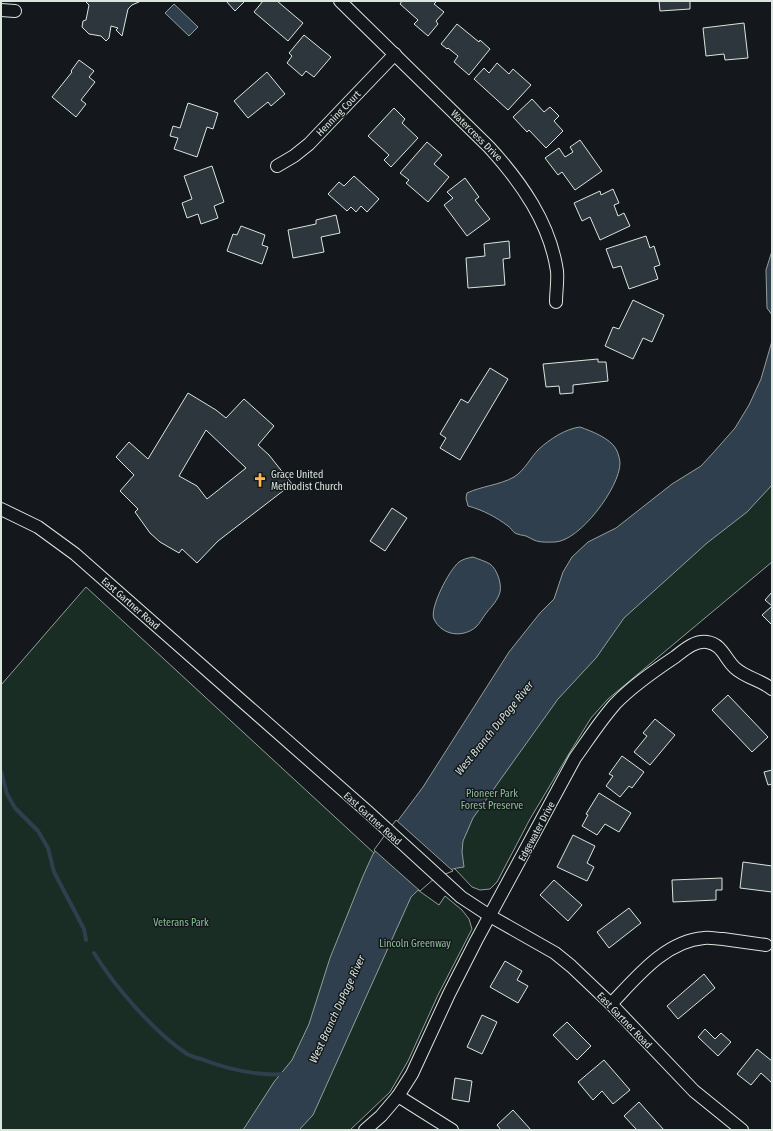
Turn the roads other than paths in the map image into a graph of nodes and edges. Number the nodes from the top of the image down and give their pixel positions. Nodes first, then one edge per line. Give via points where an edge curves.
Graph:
1 (340, 1) edge
2 (1, 10) edge
3 (15, 11) dead end
4 (395, 54) junction
5 (276, 166) dead end
6 (556, 302) dead end
7 (1, 509) edge
8 (772, 689) edge
9 (490, 916) junction
10 (766, 945) dead end
11 (611, 1004) junction
12 (398, 1096) junction
13 (365, 1130) edge
14 (452, 1130) edge
15 (742, 1130) edge

1 - 4 street, Watercress Drive
2 - 3 street
4 - 5 street, Henning Court via 309,144
4 - 6 street, Watercress Drive via 489,147 520,184 548,234 557,272
7 - 9 street, East Gartner Road via 38,527 75,554 461,897
8 - 9 street, Edgewater Drive via 735,669 716,644 706,642 693,644 654,670 616,703 575,758
9 - 11 street, East Gartner Road via 555,953
9 - 12 street, Edgewater Drive via 449,994 412,1074
10 - 11 street via 705,937 679,944 648,966
11 - 15 street, East Gartner Road via 694,1091
12 - 13 street, Edgewater Drive
12 - 14 street

